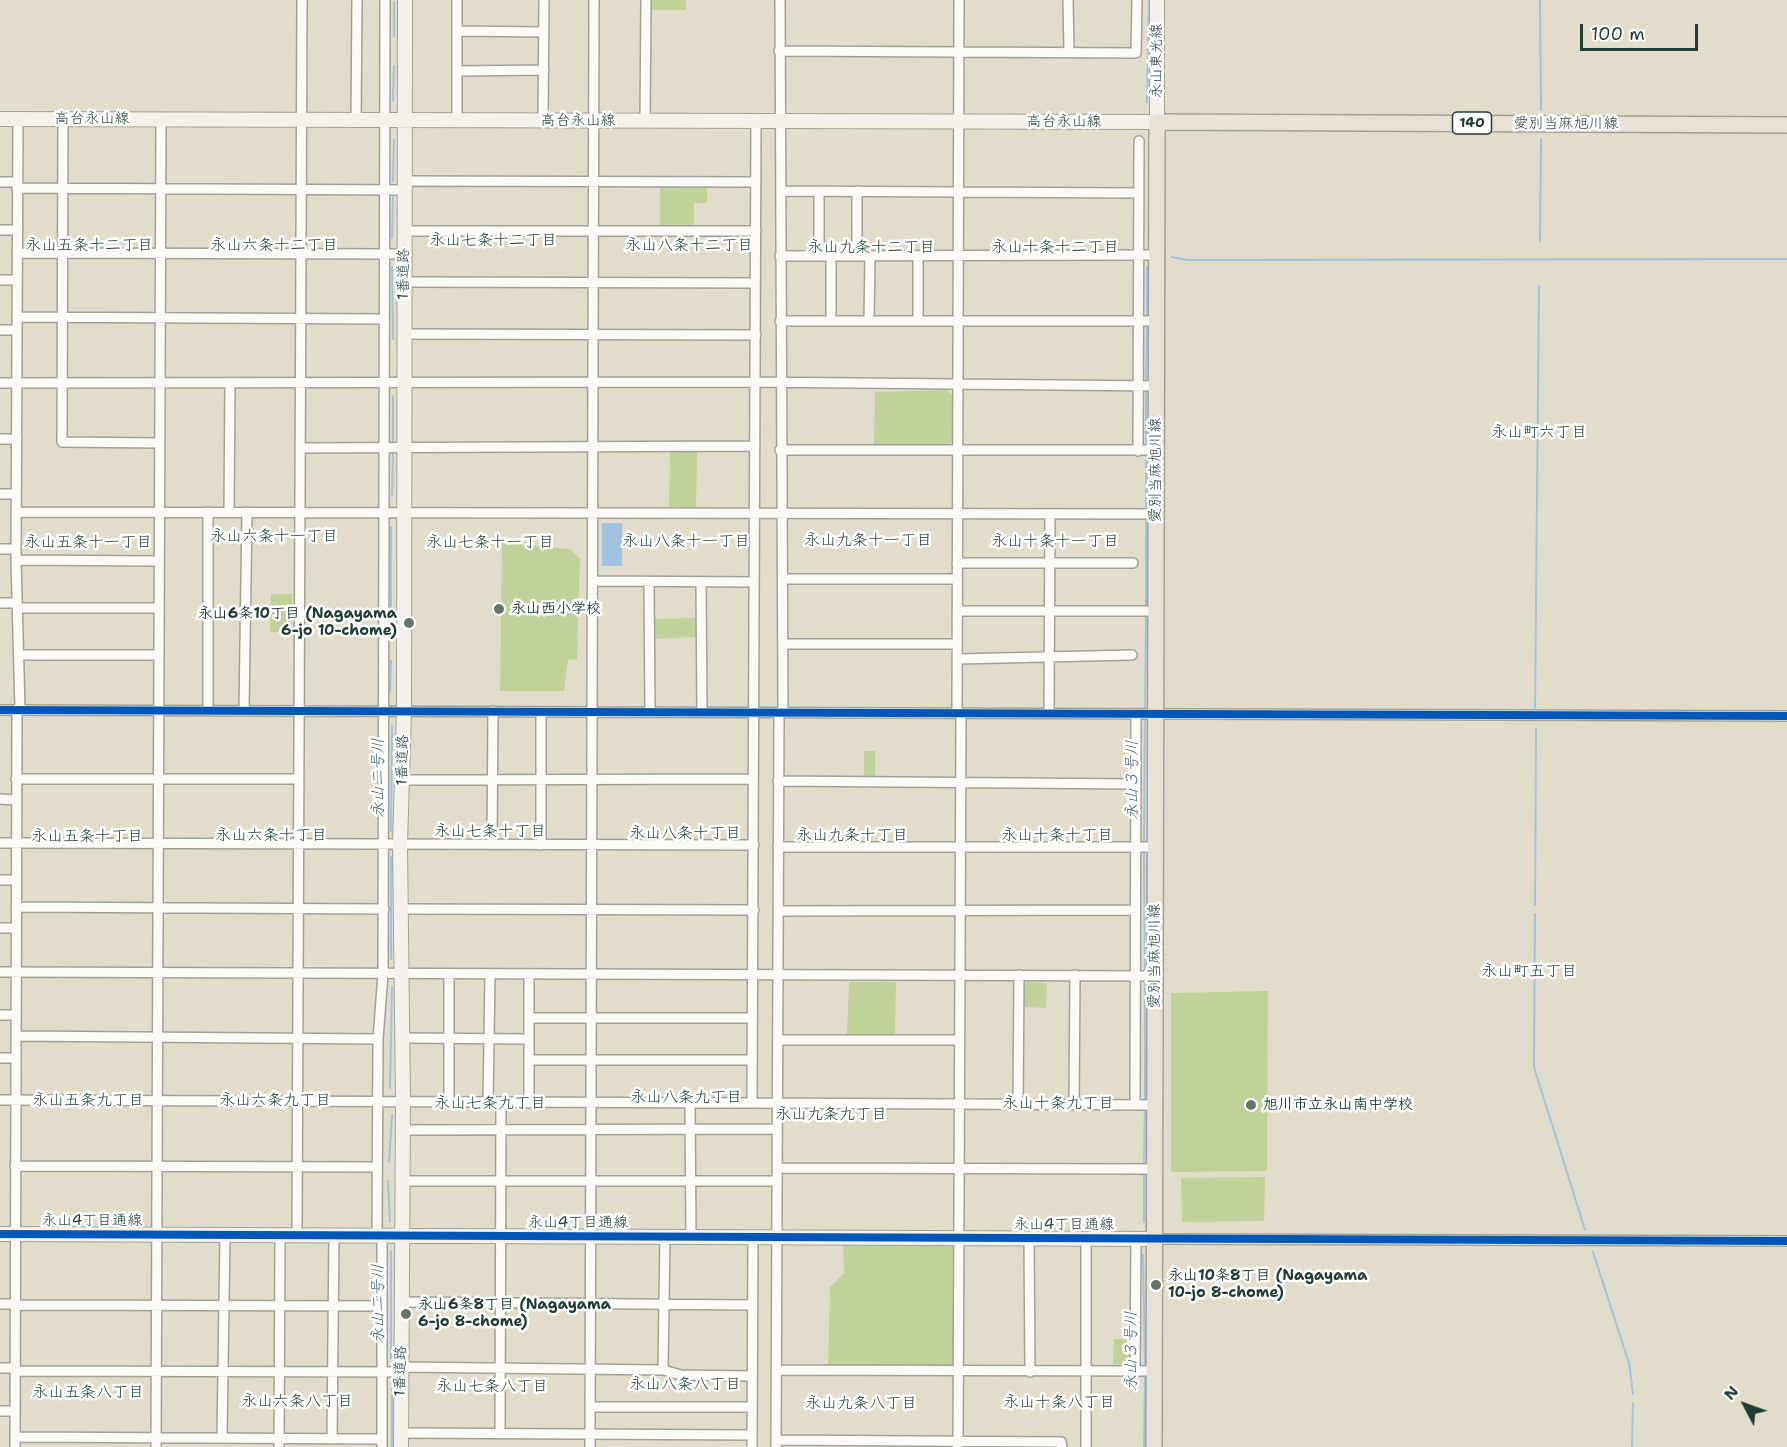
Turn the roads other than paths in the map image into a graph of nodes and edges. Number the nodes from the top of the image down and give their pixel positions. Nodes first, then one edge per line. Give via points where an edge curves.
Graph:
1 (302, 0) edge
2 (357, 0) edge
3 (385, 0) edge
4 (405, 0) edge
5 (457, 0) edge
6 (544, 0) edge
7 (594, 0) edge
8 (646, 0) edge
9 (780, 0) edge
10 (959, 0) edge
11 (1068, 0) edge
12 (1137, 0) edge
13 (1157, 0) edge
14 (458, 31) junction
15 (544, 32) junction
16 (779, 51) junction
17 (959, 52) junction
18 (1069, 52) junction
19 (544, 70) junction
20 (457, 71) junction
21 (0, 119) edge
22 (18, 119) junction
23 (63, 119) junction
24 (161, 119) junction
25 (405, 120) junction
26 (594, 120) junction
27 (301, 121) junction
28 (356, 121) junction
29 (383, 121) junction
30 (457, 121) junction
31 (543, 121) junction
32 (645, 121) junction
33 (756, 122) junction
34 (781, 122) junction
35 (957, 122) junction
36 (1157, 122) junction
37 (1787, 125) edge
38 (1139, 141) dead end
39 (594, 181) junction
40 (0, 182) edge
41 (756, 182) junction
42 (18, 185) junction
43 (405, 186) junction
44 (62, 189) junction
45 (301, 190) junction
46 (161, 191) junction
47 (384, 191) junction
48 (781, 191) junction
49 (819, 191) junction
50 (857, 191) junction
51 (958, 192) junction
52 (1138, 193) junction
53 (0, 230) edge
54 (18, 230) junction
55 (404, 231) junction
56 (594, 231) junction
57 (756, 231) junction
58 (17, 253) junction
59 (62, 253) junction
60 (161, 254) junction
61 (404, 254) junction
62 (301, 255) junction
63 (384, 255) junction
64 (1139, 255) junction
65 (1156, 255) junction
66 (780, 256) junction
67 (819, 256) junction
68 (831, 256) junction
69 (857, 256) junction
70 (870, 256) junction
71 (918, 256) junction
72 (958, 256) junction
73 (0, 280) edge
74 (17, 280) junction
75 (404, 282) junction
76 (755, 283) junction
77 (594, 284) junction
78 (17, 317) junction
79 (63, 318) junction
80 (300, 318) junction
81 (161, 319) junction
82 (383, 319) junction
83 (831, 320) junction
84 (780, 321) junction
85 (869, 321) junction
86 (918, 321) junction
87 (958, 321) junction
88 (1147, 321) junction
89 (0, 330) edge
90 (17, 330) junction
91 (404, 334) junction
92 (594, 335) junction
93 (756, 335) junction
94 (383, 349) junction
95 (404, 351) junction
96 (62, 382) junction
97 (404, 382) junction
98 (593, 382) junction
99 (755, 382) junction
100 (0, 383) edge
101 (17, 383) junction
102 (160, 383) junction
103 (230, 383) junction
104 (300, 383) junction
105 (384, 384) junction
106 (780, 384) junction
107 (957, 384) junction
108 (1147, 385) junction
109 (0, 439) edge
110 (17, 439) junction
111 (159, 443) junction
112 (594, 446) junction
113 (755, 446) junction
114 (300, 448) junction
115 (392, 448) junction
116 (958, 449) junction
117 (780, 450) junction
118 (1147, 450) junction
119 (0, 494) edge
120 (16, 494) junction
121 (16, 512) junction
122 (159, 512) junction
123 (208, 512) junction
124 (229, 512) junction
125 (247, 512) junction
126 (300, 512) junction
127 (384, 513) junction
128 (403, 513) junction
129 (593, 513) junction
130 (754, 513) junction
131 (781, 514) junction
132 (957, 514) junction
133 (1149, 514) junction
134 (1050, 515) junction
135 (0, 549) edge
136 (16, 549) junction
137 (16, 560) junction
138 (158, 561) junction
139 (957, 563) junction
140 (1133, 563) dead end
141 (1050, 564) junction
142 (784, 579) junction
143 (957, 579) junction
144 (593, 581) junction
145 (649, 582) junction
146 (754, 582) junction
147 (701, 583) junction
148 (0, 603) edge
149 (17, 606) junction
150 (158, 608) junction
151 (957, 611) junction
152 (1050, 611) junction
153 (1148, 611) junction
154 (783, 644) junction
155 (956, 644) junction
156 (158, 655) junction
157 (1132, 655) dead end
158 (20, 656) junction
159 (957, 659) junction
160 (1049, 659) junction
161 (18, 709) junction
162 (0, 710) edge
163 (158, 710) junction
164 (208, 710) junction
165 (244, 710) junction
166 (299, 711) junction
167 (383, 711) junction
168 (404, 711) junction
169 (493, 711) junction
170 (541, 712) junction
171 (592, 712) junction
172 (650, 712) junction
173 (702, 712) junction
174 (754, 712) junction
175 (781, 712) junction
176 (959, 713) junction
177 (1049, 713) junction
178 (1136, 714) junction
179 (1156, 714) junction
180 (1787, 716) edge
181 (16, 779) junction
182 (158, 779) junction
183 (299, 779) junction
184 (753, 779) junction
185 (402, 780) junction
186 (493, 780) junction
187 (541, 780) junction
188 (592, 781) junction
189 (778, 781) junction
190 (961, 783) junction
191 (1136, 784) junction
192 (0, 799) edge
193 (16, 800) junction
194 (0, 843) edge
195 (16, 843) junction
196 (158, 843) junction
197 (298, 844) junction
198 (382, 844) junction
199 (400, 844) junction
200 (492, 844) junction
201 (541, 844) junction
202 (591, 844) junction
203 (754, 845) junction
204 (960, 846) junction
205 (778, 847) junction
206 (1145, 847) junction
207 (0, 880) edge
208 (16, 880) junction
209 (16, 907) junction
210 (158, 908) junction
211 (299, 909) junction
212 (384, 909) junction
213 (400, 909) junction
214 (592, 910) junction
215 (754, 910) junction
216 (1135, 910) junction
217 (778, 911) junction
218 (960, 911) junction
219 (0, 928) edge
220 (16, 928) junction
221 (0, 972) edge
222 (16, 972) junction
223 (158, 972) junction
224 (298, 973) junction
225 (384, 974) junction
226 (402, 974) junction
227 (449, 974) junction
228 (490, 974) junction
229 (529, 974) junction
230 (591, 974) junction
231 (753, 975) junction
232 (778, 975) junction
233 (960, 975) junction
234 (1018, 975) junction
235 (1075, 975) junction
236 (1146, 976) junction
237 (0, 1015) edge
238 (16, 1015) junction
239 (591, 1017) junction
240 (529, 1018) junction
241 (752, 1018) junction
242 (16, 1036) junction
243 (157, 1038) junction
244 (298, 1038) junction
245 (403, 1038) junction
246 (450, 1038) junction
247 (489, 1038) junction
248 (378, 1039) junction
249 (529, 1039) junction
250 (778, 1040) junction
251 (959, 1040) junction
252 (0, 1058) edge
253 (16, 1058) junction
254 (591, 1059) junction
255 (529, 1060) junction
256 (752, 1060) junction
257 (0, 1100) edge
258 (16, 1100) junction
259 (157, 1102) junction
260 (298, 1102) junction
261 (403, 1102) junction
262 (449, 1102) junction
263 (379, 1103) junction
264 (488, 1103) junction
265 (501, 1103) junction
266 (529, 1103) junction
267 (591, 1103) junction
268 (690, 1103) junction
269 (752, 1103) junction
270 (778, 1104) junction
271 (960, 1104) junction
272 (1074, 1104) junction
273 (1018, 1105) junction
274 (1145, 1105) junction
275 (500, 1128) junction
276 (591, 1128) junction
277 (691, 1129) junction
278 (777, 1129) junction
279 (401, 1130) junction
280 (15, 1166) junction
281 (157, 1167) junction
282 (297, 1167) junction
283 (378, 1167) junction
284 (777, 1168) junction
285 (960, 1169) junction
286 (1148, 1169) junction
287 (690, 1180) junction
288 (777, 1180) junction
289 (400, 1181) junction
290 (500, 1181) junction
291 (591, 1182) junction
292 (0, 1234) edge
293 (15, 1234) junction
294 (157, 1234) junction
295 (225, 1234) junction
296 (280, 1234) junction
297 (297, 1235) junction
298 (334, 1235) junction
299 (380, 1235) junction
300 (402, 1235) junction
301 (500, 1235) junction
302 (665, 1236) junction
303 (591, 1237) junction
304 (691, 1237) junction
305 (753, 1237) junction
306 (777, 1237) junction
307 (960, 1237) junction
308 (1029, 1238) junction
309 (1086, 1238) junction
310 (1136, 1239) junction
311 (1155, 1239) junction
312 (1787, 1241) edge
313 (402, 1302) junction
314 (591, 1303) junction
315 (0, 1304) edge
316 (15, 1304) junction
317 (500, 1304) junction
318 (664, 1304) junction
319 (752, 1305) junction
320 (157, 1306) junction
321 (224, 1306) junction
322 (279, 1306) junction
323 (333, 1306) junction
324 (382, 1306) junction
325 (0, 1368) edge
326 (15, 1370) junction
327 (401, 1370) junction
328 (500, 1370) junction
329 (590, 1370) junction
330 (663, 1370) junction
331 (776, 1370) junction
332 (1087, 1371) junction
333 (156, 1372) junction
334 (224, 1372) junction
335 (279, 1372) junction
336 (959, 1372) junction
337 (1030, 1372) junction
338 (1144, 1372) junction
339 (332, 1373) junction
340 (382, 1373) junction
341 (752, 1376) junction
342 (591, 1407) junction
343 (752, 1407) junction
344 (0, 1412) edge
345 (15, 1412) junction
346 (500, 1434) junction
347 (590, 1435) junction
348 (752, 1435) junction
349 (222, 1438) junction
350 (332, 1439) junction
351 (401, 1440) edge
352 (15, 1442) edge
353 (156, 1442) edge
354 (279, 1443) edge
355 (382, 1443) edge
356 (776, 1444) edge
357 (958, 1444) edge
358 (590, 1447) edge
359 (752, 1447) edge
360 (1062, 1447) edge
361 (1086, 1447) edge
362 (1154, 1447) edge

1 - 27 street
2 - 28 street
3 - 29 street
4 - 25 street, 1番道路
5 - 14 street
6 - 15 street
7 - 26 street
8 - 32 street
9 - 16 street
10 - 17 street
11 - 18 street
12 - 18 street via 1136,53
13 - 36 street, 永山東光線
14 - 15 street
14 - 20 street
15 - 19 street
16 - 17 street
16 - 34 street
17 - 18 street
17 - 35 street
19 - 20 street
19 - 31 street
20 - 30 street
21 - 22 street, 高台永山線
22 - 23 street, 高台永山線
22 - 42 street
23 - 24 street, 高台永山線
23 - 44 street
24 - 27 street, 高台永山線
24 - 46 street
25 - 29 street, 高台永山線
25 - 30 street, 高台永山線
25 - 43 street, 1番道路
26 - 31 street, 高台永山線
26 - 32 street, 高台永山線
26 - 39 street
27 - 28 street, 高台永山線
27 - 45 street
28 - 29 street, 高台永山線
29 - 47 street
30 - 31 street, 高台永山線
32 - 33 street, 高台永山線
33 - 34 street, 高台永山線
33 - 41 street
34 - 35 street, 高台永山線
34 - 48 street
35 - 36 street, 高台永山線
35 - 51 street
36 - 37 main road, 愛別当麻旭川線 / 140
36 - 65 main road, 愛別当麻旭川線
38 - 52 street
39 - 41 street
39 - 43 street
39 - 56 street
40 - 42 street
41 - 57 street
42 - 44 street
42 - 54 street
43 - 47 street
43 - 55 street, 1番道路
44 - 46 street
44 - 59 street
45 - 46 street
45 - 47 street
45 - 62 street
46 - 60 street
47 - 63 street
48 - 49 street
48 - 66 street
49 - 50 street
49 - 67 street
50 - 51 street
50 - 69 street
51 - 52 street
51 - 72 street
52 - 64 street
53 - 54 street
54 - 58 street
55 - 56 street
55 - 61 street, 1番道路
56 - 57 street
56 - 77 street
57 - 76 street
58 - 59 street
58 - 74 street
59 - 60 street
59 - 79 street
60 - 62 street
60 - 81 street
61 - 63 street
61 - 75 street, 1番道路
62 - 63 street
62 - 80 street
63 - 82 street
64 - 65 street
64 - 72 street
64 - 88 street
65 - 88 main road, 愛別当麻旭川線
66 - 67 street
66 - 84 street
67 - 68 street
68 - 69 street
68 - 83 street
69 - 70 street
70 - 71 street
70 - 85 street
71 - 72 street
71 - 86 street
72 - 87 street
73 - 74 street
74 - 78 street
75 - 77 street
75 - 91 street, 1番道路
76 - 77 street
76 - 93 street
77 - 92 street
78 - 79 street
78 - 90 street
79 - 81 street
79 - 96 street
80 - 81 street
80 - 82 street
80 - 104 street
81 - 102 street
82 - 94 street
83 - 84 street
83 - 85 street
84 - 106 street
85 - 86 street
86 - 87 street
87 - 88 street
87 - 107 street
88 - 108 main road, 愛別当麻旭川線
89 - 90 street
90 - 101 street
91 - 92 street
91 - 95 street, 1番道路
92 - 93 street
92 - 98 street
93 - 99 street
94 - 95 street
94 - 105 street
95 - 97 street, 1番道路
96 - 101 street
96 - 102 street
96 - 111 street via 62,442
97 - 98 street
97 - 105 street
97 - 115 street, 1番道路
98 - 99 street
98 - 112 street
99 - 106 street
99 - 113 street
100 - 101 street
101 - 110 street
102 - 103 street
102 - 111 street
103 - 104 street
103 - 124 street
104 - 105 street
104 - 114 street
105 - 115 street
106 - 107 street
106 - 117 street
107 - 108 street
107 - 116 street
108 - 118 main road, 愛別当麻旭川線
109 - 110 street
110 - 120 street
111 - 122 street
112 - 113 street
112 - 115 street
112 - 129 street
113 - 130 street
114 - 115 street
114 - 126 street
115 - 127 street
115 - 128 street, 1番道路
116 - 117 street
116 - 118 street
116 - 132 street
117 - 131 street
118 - 133 main road, 愛別当麻旭川線
119 - 120 street
120 - 121 street
121 - 122 street
121 - 136 street
122 - 123 street
122 - 138 street
123 - 124 street
123 - 164 street
124 - 125 street
125 - 126 street
125 - 165 street
126 - 127 street
126 - 166 street
127 - 128 street
127 - 167 street
128 - 129 street
128 - 168 street, 1番道路
129 - 130 street
129 - 144 street
130 - 131 street
130 - 146 street
131 - 132 street
131 - 142 street
132 - 134 street
132 - 139 street
133 - 134 street
133 - 153 main road, 愛別当麻旭川線
134 - 141 street
135 - 136 street
136 - 137 street
137 - 138 street
137 - 149 street
138 - 150 street
139 - 141 street
139 - 143 street
140 - 141 street
141 - 152 street
142 - 143 street
142 - 154 street
143 - 151 street
144 - 145 street
144 - 171 street
145 - 147 street
145 - 172 street
146 - 147 street
146 - 174 street
147 - 173 street
148 - 149 street
149 - 150 street
149 - 158 street
150 - 156 street
151 - 152 street
151 - 155 street
152 - 153 street
152 - 160 street
153 - 179 main road, 愛別当麻旭川線
154 - 155 street
154 - 175 street
155 - 159 street
156 - 158 street
156 - 163 street
157 - 160 street
158 - 161 street
159 - 160 street
159 - 176 street
160 - 177 street
161 - 162 street
161 - 163 street
161 - 181 street
163 - 164 street
163 - 182 street
164 - 165 street
165 - 166 street
166 - 167 street
166 - 183 street
167 - 168 street
167 - 198 street
168 - 169 street
168 - 185 street, 1番道路
169 - 170 street
169 - 186 street
170 - 171 street
170 - 187 street
171 - 172 street
171 - 188 street
172 - 173 street
173 - 174 street
174 - 175 street
174 - 184 street
175 - 176 street
175 - 189 street
176 - 177 street
176 - 190 street
177 - 178 street
178 - 179 street
178 - 191 street
179 - 180 street
179 - 206 main road, 愛別当麻旭川線
181 - 182 street
181 - 193 street
182 - 183 street
182 - 196 street
183 - 197 street
184 - 188 street
184 - 203 street
185 - 186 street
185 - 199 street, 1番道路
186 - 187 street
186 - 200 street
187 - 188 street
187 - 201 street
188 - 202 street
189 - 190 street
189 - 205 street
190 - 191 street
190 - 204 street
191 - 206 street
192 - 193 street
193 - 195 street
194 - 195 street
195 - 196 street
195 - 208 street
196 - 197 street
196 - 210 street
197 - 198 street
197 - 211 street
198 - 199 street
198 - 212 street
199 - 200 street
199 - 213 street, 1番道路
200 - 201 street
201 - 202 street
202 - 203 street
202 - 214 street
203 - 215 street
204 - 205 street
204 - 206 street
204 - 218 street
205 - 217 street
206 - 216 street
206 - 236 main road, 愛別当麻旭川線
207 - 208 street
208 - 209 street
209 - 210 street
209 - 220 street
210 - 211 street
210 - 223 street
211 - 212 street
211 - 224 street
212 - 225 street
213 - 214 street
213 - 226 street, 1番道路
214 - 215 street
214 - 230 street
215 - 231 street
216 - 218 street
216 - 236 street
217 - 218 street
217 - 232 street
218 - 233 street
219 - 220 street
220 - 222 street
221 - 222 street
222 - 223 street
222 - 238 street
223 - 224 street
223 - 243 street
224 - 225 street
224 - 244 street
225 - 226 street
225 - 248 street
226 - 227 street
226 - 245 street, 1番道路
227 - 228 street
227 - 246 street
228 - 229 street
228 - 247 street
229 - 230 street
229 - 240 street
230 - 231 street
230 - 239 street
231 - 232 street
231 - 241 street
232 - 233 street
232 - 250 street
233 - 234 street
233 - 251 street
234 - 235 street
234 - 273 street
235 - 236 street
235 - 272 street
236 - 274 main road, 愛別当麻旭川線
237 - 238 street
238 - 242 street
239 - 240 street
239 - 241 street
239 - 254 street
240 - 249 street
241 - 256 street
242 - 243 street
242 - 253 street
243 - 244 street
243 - 259 street
244 - 248 street
244 - 260 street
245 - 246 street
245 - 261 street, 1番道路
246 - 247 street
246 - 262 street
247 - 249 street
247 - 264 street
248 - 263 street
249 - 255 street
250 - 251 street
250 - 270 street
251 - 271 street
252 - 253 street
253 - 258 street
254 - 255 street
254 - 256 street
254 - 267 street
255 - 266 street
256 - 269 street
257 - 258 street
258 - 259 street
258 - 280 street
259 - 260 street
259 - 281 street
260 - 263 street
260 - 282 street
261 - 262 street
261 - 263 street
261 - 279 street, 1番道路
262 - 264 street
263 - 283 street
264 - 265 street
265 - 266 street
265 - 275 street
266 - 267 street
267 - 268 street
267 - 276 street
268 - 269 street
268 - 277 street
269 - 270 street
270 - 271 street
270 - 278 street
271 - 273 street
271 - 285 street
272 - 273 street
272 - 274 street
274 - 286 main road, 愛別当麻旭川線
275 - 276 street
275 - 279 street
275 - 290 street
276 - 277 street
276 - 291 street
277 - 278 street
277 - 287 street
278 - 284 street
279 - 289 street, 1番道路
280 - 281 street
280 - 293 street
281 - 282 street
281 - 294 street
282 - 283 street
282 - 297 street
283 - 299 street
284 - 285 street
284 - 288 street
285 - 286 street
285 - 307 street
286 - 311 main road, 愛別当麻旭川線
287 - 288 street
287 - 291 street
287 - 304 street
288 - 306 street
289 - 290 street
289 - 300 street, 1番道路
290 - 291 street
290 - 301 street
291 - 303 street
292 - 293 street, 永山4丁目通線
293 - 294 street, 永山4丁目通線
293 - 316 street
294 - 295 street, 永山4丁目通線
294 - 320 street
295 - 296 street, 永山4丁目通線
295 - 321 street
296 - 297 street, 永山4丁目通線
296 - 322 street
297 - 298 street, 永山4丁目通線
298 - 299 street, 永山4丁目通線
298 - 323 street
299 - 300 street, 永山4丁目通線
299 - 324 street
300 - 301 street, 永山4丁目通線
300 - 313 street, 1番道路
301 - 303 street, 永山4丁目通線
301 - 317 street
302 - 303 street, 永山4丁目通線
302 - 304 street, 永山4丁目通線
302 - 318 street
303 - 314 street
304 - 305 street, 永山4丁目通線
305 - 306 street, 永山4丁目通線
305 - 319 street
306 - 307 street, 永山4丁目通線
306 - 331 street
307 - 308 street, 永山4丁目通線
307 - 336 street
308 - 309 street, 永山4丁目通線
308 - 337 street
309 - 310 street, 永山4丁目通線
309 - 332 street
310 - 311 street, 永山4丁目通線
310 - 338 street
311 - 312 street
311 - 338 main road, 愛別当麻旭川線
313 - 317 street
313 - 327 street, 1番道路
314 - 317 street
314 - 318 street
314 - 329 street
315 - 316 street
316 - 320 street
316 - 326 street
317 - 328 street
318 - 319 street
318 - 330 street
319 - 341 street
320 - 321 street
320 - 333 street
321 - 322 street
321 - 334 street
322 - 323 street
322 - 335 street
323 - 324 street
323 - 339 street
324 - 340 street
325 - 326 street
326 - 333 street
326 - 345 street
327 - 328 street
327 - 340 street
327 - 351 street, 1番道路
328 - 329 street
328 - 346 street
329 - 330 street
329 - 342 street
330 - 341 street via 681,1375
331 - 336 street
331 - 356 street
332 - 337 street
332 - 338 street
332 - 361 street
333 - 334 street
333 - 353 street
334 - 335 street
334 - 349 street
335 - 339 street
335 - 354 street
336 - 337 street
336 - 357 street
338 - 362 main road, 愛別当麻旭川線
339 - 340 street
339 - 350 street
340 - 355 street
341 - 343 street
342 - 343 street
342 - 347 street
343 - 348 street
344 - 345 street
345 - 352 street
346 - 347 street
346 - 351 street
347 - 348 street
347 - 358 street
348 - 359 street
349 - 353 street
349 - 354 street
350 - 354 street
350 - 355 street
352 - 353 street
356 - 357 street
357 - 360 street via 1061,1442

